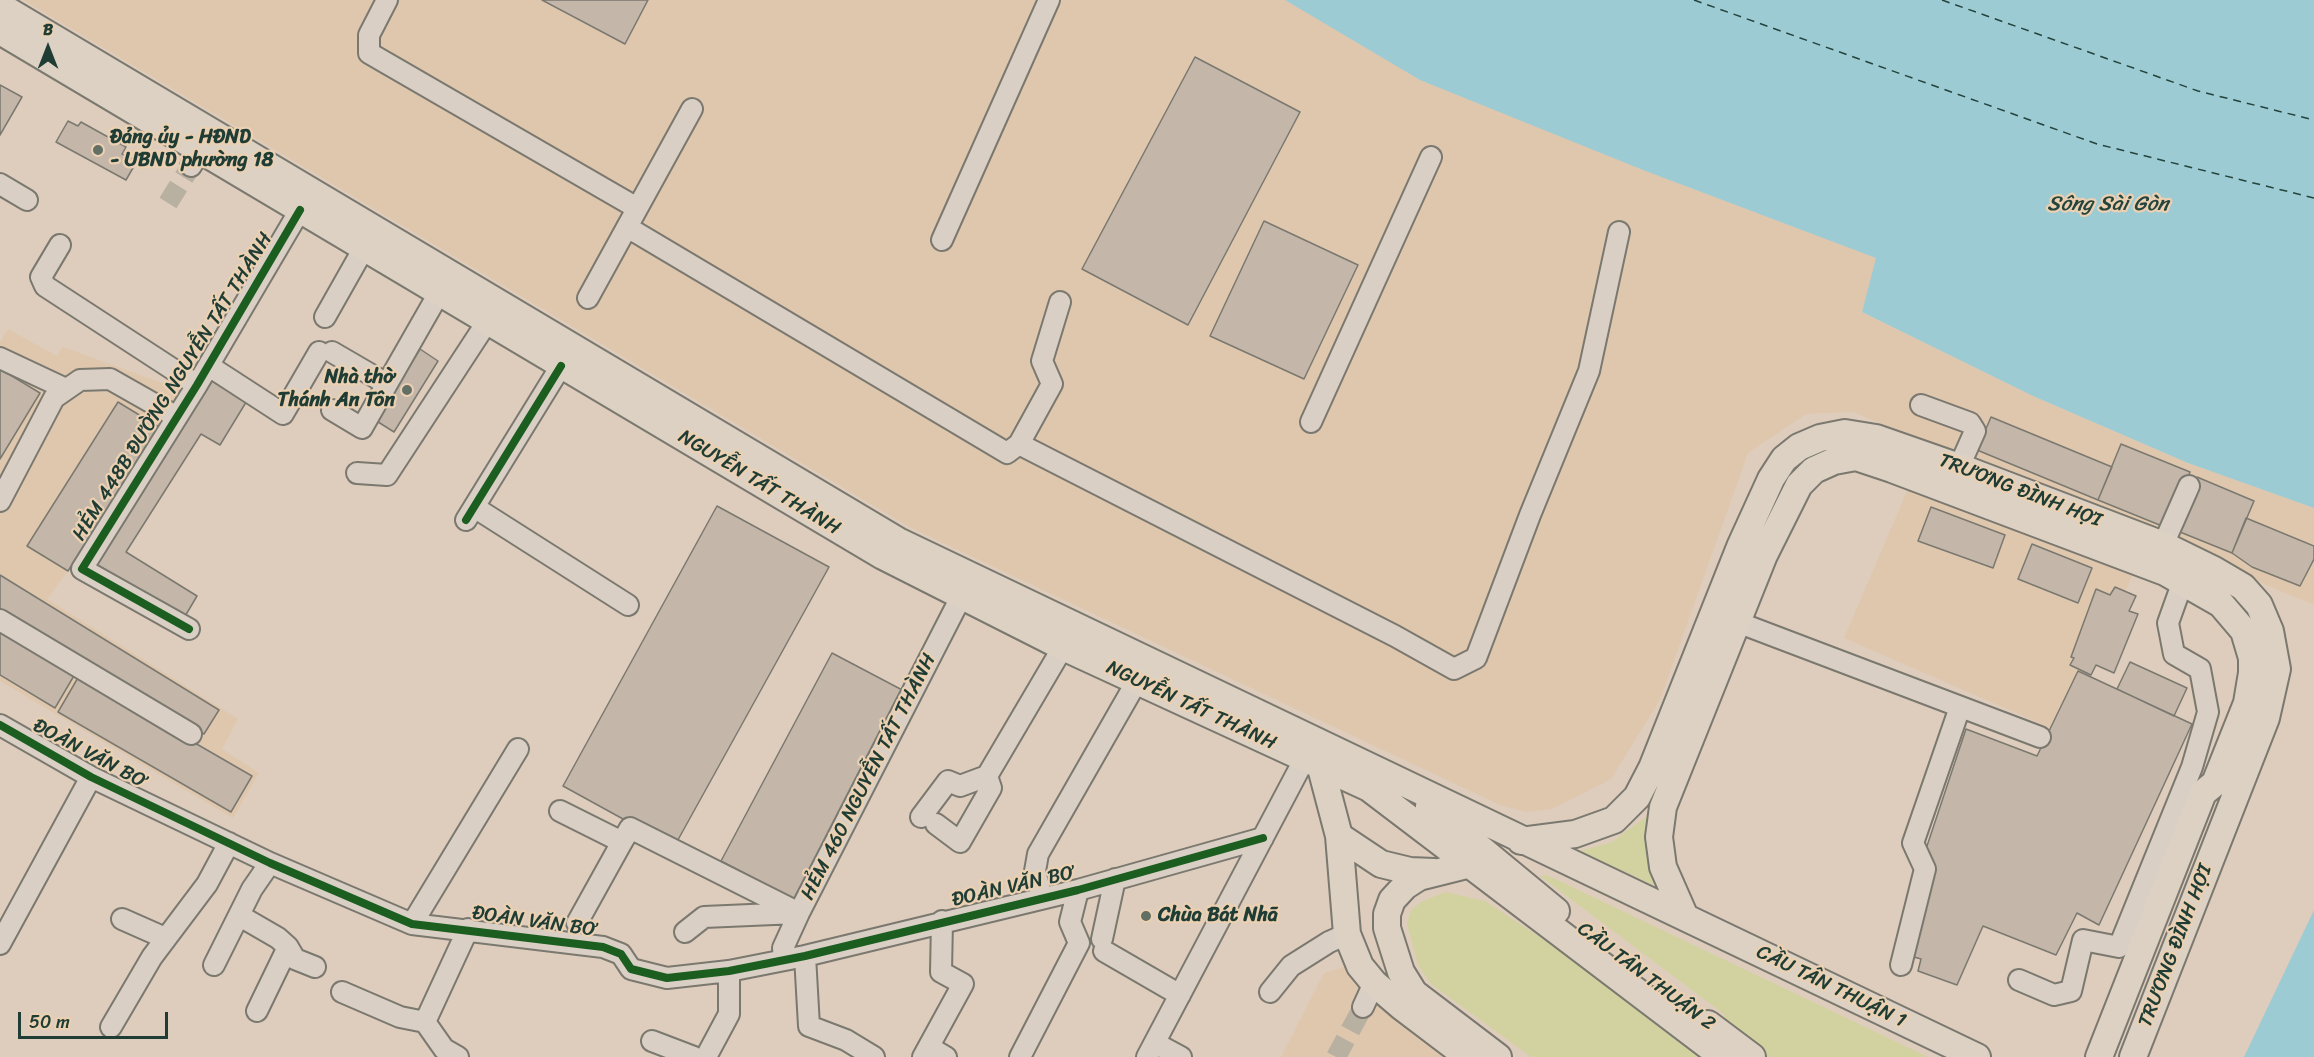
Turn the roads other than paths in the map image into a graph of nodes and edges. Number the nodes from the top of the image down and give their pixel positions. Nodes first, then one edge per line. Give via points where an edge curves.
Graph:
1 (387, 0) edge
2 (1049, 0) edge
3 (0, 6) edge
4 (0, 31) edge
5 (692, 109) dead end
6 (1431, 157) dead end
7 (0, 184) edge
8 (27, 200) dead end
9 (637, 208) junction
10 (300, 210) junction
11 (627, 227) junction
12 (1619, 232) dead end
13 (942, 240) dead end
14 (60, 245) dead end
15 (364, 248) junction
16 (439, 293) junction
17 (588, 298) dead end
18 (1060, 302) dead end
19 (325, 317) dead end
20 (487, 322) junction
21 (0, 358) edge
22 (209, 366) junction
23 (561, 366) junction
24 (387, 384) junction
25 (197, 385) junction
26 (66, 389) junction
27 (1921, 405) dead end
28 (332, 410) dead end
29 (177, 417) junction
30 (1311, 422) dead end
31 (1019, 444) junction
32 (1959, 467) junction
33 (357, 473) dead end
34 (2189, 486) dead end
35 (0, 501) edge
36 (2163, 545) junction
37 (2188, 570) junction
38 (1720, 594) junction
39 (961, 597) junction
40 (628, 604) dead end
41 (0, 620) edge
42 (1737, 622) junction
43 (189, 629) dead end
44 (1063, 647) junction
45 (1137, 681) junction
46 (1960, 707) junction
47 (0, 724) edge
48 (191, 734) dead end
49 (2040, 737) dead end
50 (518, 749) dead end
51 (1312, 761) junction
52 (987, 776) junction
53 (91, 777) junction
54 (1399, 781) junction
55 (560, 811) dead end
56 (1339, 836) junction
57 (1263, 838) junction
58 (1521, 841) junction
59 (622, 842) junction
60 (230, 843) junction
61 (270, 863) junction
62 (1467, 865) junction
63 (1435, 872) junction
64 (1115, 879) junction
65 (1078, 890) junction
66 (1042, 898) junction
67 (1534, 904) junction
68 (799, 913) junction
69 (240, 916) junction
70 (1685, 916) junction
71 (122, 919) dead end
72 (942, 921) junction
73 (577, 922) dead end
74 (412, 924) junction
75 (468, 930) junction
76 (685, 932) dead end
77 (1347, 934) junction
78 (165, 938) junction
79 (0, 944) edge
80 (288, 947) junction
81 (805, 956) junction
82 (784, 960) junction
83 (214, 965) dead end
84 (1901, 965) dead end
85 (315, 967) dead end
86 (729, 971) junction
87 (2019, 980) dead end
88 (1374, 983) junction
89 (342, 992) dead end
90 (1270, 992) dead end
91 (1180, 995) junction
92 (1363, 1007) tunnel mouth
93 (257, 1011) dead end
94 (2125, 1012) junction
95 (424, 1022) junction
96 (111, 1027) dead end
97 (652, 1041) dead end
98 (1151, 1050) edge
99 (926, 1052) edge
100 (447, 1054) edge
101 (694, 1057) edge
102 (706, 1057) edge
103 (874, 1057) edge
104 (946, 1057) edge
105 (1020, 1057) edge
106 (1181, 1057) edge
107 (1468, 1057) edge
108 (1498, 1057) edge
109 (1723, 1057) edge
110 (1752, 1057) edge
111 (1977, 1057) edge
112 (2099, 1057) edge
113 (2117, 1057) edge
114 (2133, 1057) edge

1 - 9 street via 369,35 369,53
2 - 13 street
3 - 54 main road, NGUYỄN TẤT THÀNH via 898,540
4 - 10 main road, NGUYỄN TẤT THÀNH via 196,158
5 - 9 street
6 - 30 street
7 - 8 street
9 - 11 street
10 - 15 main road, NGUYỄN TẤT THÀNH
10 - 22 street, HẺM 448B ĐƯỜNG NGUYỄN TẤT THÀNH
11 - 17 street
11 - 31 street via 1007,453
12 - 31 street via 1589,371 1476,658 1454,669
14 - 25 street via 40,277 45,286
15 - 16 main road, NGUYỄN TẤT THÀNH
15 - 19 street
16 - 20 main road, NGUYỄN TẤT THÀNH
16 - 24 street
18 - 31 street via 1042,362 1052,384
20 - 23 main road, NGUYỄN TẤT THÀNH
20 - 33 street via 387,475
21 - 26 street
22 - 24 street via 283,414 326,352
22 - 25 street, HẺM 448B ĐƯỜNG NGUYỄN TẤT THÀNH
23 - 39 main road, NGUYỄN TẤT THÀNH via 822,521
23 - 40 street via 470,513
24 - 28 street via 362,428
25 - 29 street, HẺM 448B ĐƯỜNG NGUYỄN TẤT THÀNH
26 - 29 street via 80,380 110,379
26 - 35 street via 54,398
27 - 32 street via 1970,423 1975,431
29 - 43 street, HẺM 448B ĐƯỜNG NGUYỄN TẤT THÀNH via 82,569
32 - 36 main road, TRƯƠNG ĐÌNH HỢI
32 - 38 main road, TRƯƠNG ĐÌNH HỢI via 1876,438 1845,433 1799,447 1784,459 1771,480
34 - 36 street
36 - 37 main road, TRƯƠNG ĐÌNH HỢI
37 - 42 main road, TRƯƠNG ĐÌNH HỢI via 1856,457 1814,470 1799,485 1764,555
37 - 87 street via 2168,623 2174,654 2200,669 2208,712 2192,767 2119,947 2083,940 2071,991 2054,995
37 - 94 main road, TRƯƠNG ĐÌNH HỢI via 2244,631 2252,658 2252,681 2215,783 2217,797
37 - 114 main road, TRƯƠNG ĐÌNH HỢI via 2243,587 2259,605 2270,631 2277,669 2266,718
38 - 42 main road
38 - 58 main road, TRƯƠNG ĐÌNH HỢI via 1637,797 1614,820 1596,827 1575,834
39 - 44 main road, NGUYỄN TẤT THÀNH
39 - 68 street, HẺM 460 NGUYỄN TẤT THÀNH
41 - 48 street
42 - 46 street
42 - 70 main road, TRƯƠNG ĐÌNH HỢI via 1663,807 1659,837 1663,867
44 - 45 main road, NGUYỄN TẤT THÀNH
44 - 52 street
45 - 51 main road, NGUYỄN TẤT THÀNH
45 - 66 street via 1038,854 1035,872
46 - 49 street
46 - 84 street via 1913,843 1925,869
47 - 53 street, ĐOÀN VĂN BƠ
50 - 74 street
51 - 56 main road
51 - 57 street
51 - 62 main road, NGUYỄN TẤT THÀNH via 1369,788
52 - 52 street via 991,788 960,842 928,821 948,781 960,786
53 - 60 street, ĐOÀN VĂN BƠ
53 - 79 street
54 - 58 main road, NGUYỄN TẤT THÀNH
54 - 67 main road, NGUYỄN TẤT THÀNH
55 - 59 street
56 - 63 main road via 1381,864
56 - 77 main road
57 - 64 street, ĐOÀN VĂN BƠ
57 - 91 street
58 - 70 main road, NGUYỄN TẤT THÀNH
59 - 68 street via 630,828
59 - 73 street
60 - 61 street, ĐOÀN VĂN BƠ
60 - 78 street via 207,884
61 - 69 street
61 - 74 street, ĐOÀN VĂN BƠ
62 - 63 main road
62 - 67 main road, NGUYỄN TẤT THÀNH
63 - 108 main road via 1405,886 1392,900 1387,914 1392,947 1414,993
64 - 65 street, ĐOÀN VĂN BƠ
64 - 91 street via 1103,945
65 - 66 street, ĐOÀN VĂN BƠ
65 - 105 street via 1070,922 1079,943
66 - 72 street, ĐOÀN VĂN BƠ
67 - 109 main road, CẦU TÂN THUẬN 2
67 - 110 main road, CẦU TÂN THUẬN 2
68 - 76 street via 704,917
68 - 82 street, HẺM 460 NGUYỄN TẤT THÀNH via 783,948
69 - 80 street
69 - 83 street
70 - 111 main road, CẦU TÂN THUẬN 1
71 - 78 street
72 - 81 street, ĐOÀN VĂN BƠ
72 - 99 street via 941,972 963,984
74 - 75 street, ĐOÀN VĂN BƠ
75 - 86 street, ĐOÀN VĂN BƠ via 603,947 621,954 631,969 667,978
75 - 95 street
77 - 88 main road via 1360,966
77 - 90 street via 1291,966
78 - 96 street
80 - 85 street via 295,959
80 - 93 street
81 - 82 street, ĐOÀN VĂN BƠ
81 - 103 street via 808,1026 846,1040
82 - 86 street, ĐOÀN VĂN BƠ
86 - 102 street via 729,1014
88 - 92 street
88 - 107 main road
89 - 95 street via 400,1017
91 - 98 street
94 - 112 main road, TRƯƠNG ĐÌNH HỢI
94 - 113 main road, TRƯƠNG ĐÌNH HỢI
95 - 100 street
97 - 101 street
98 - 106 street
99 - 104 street

